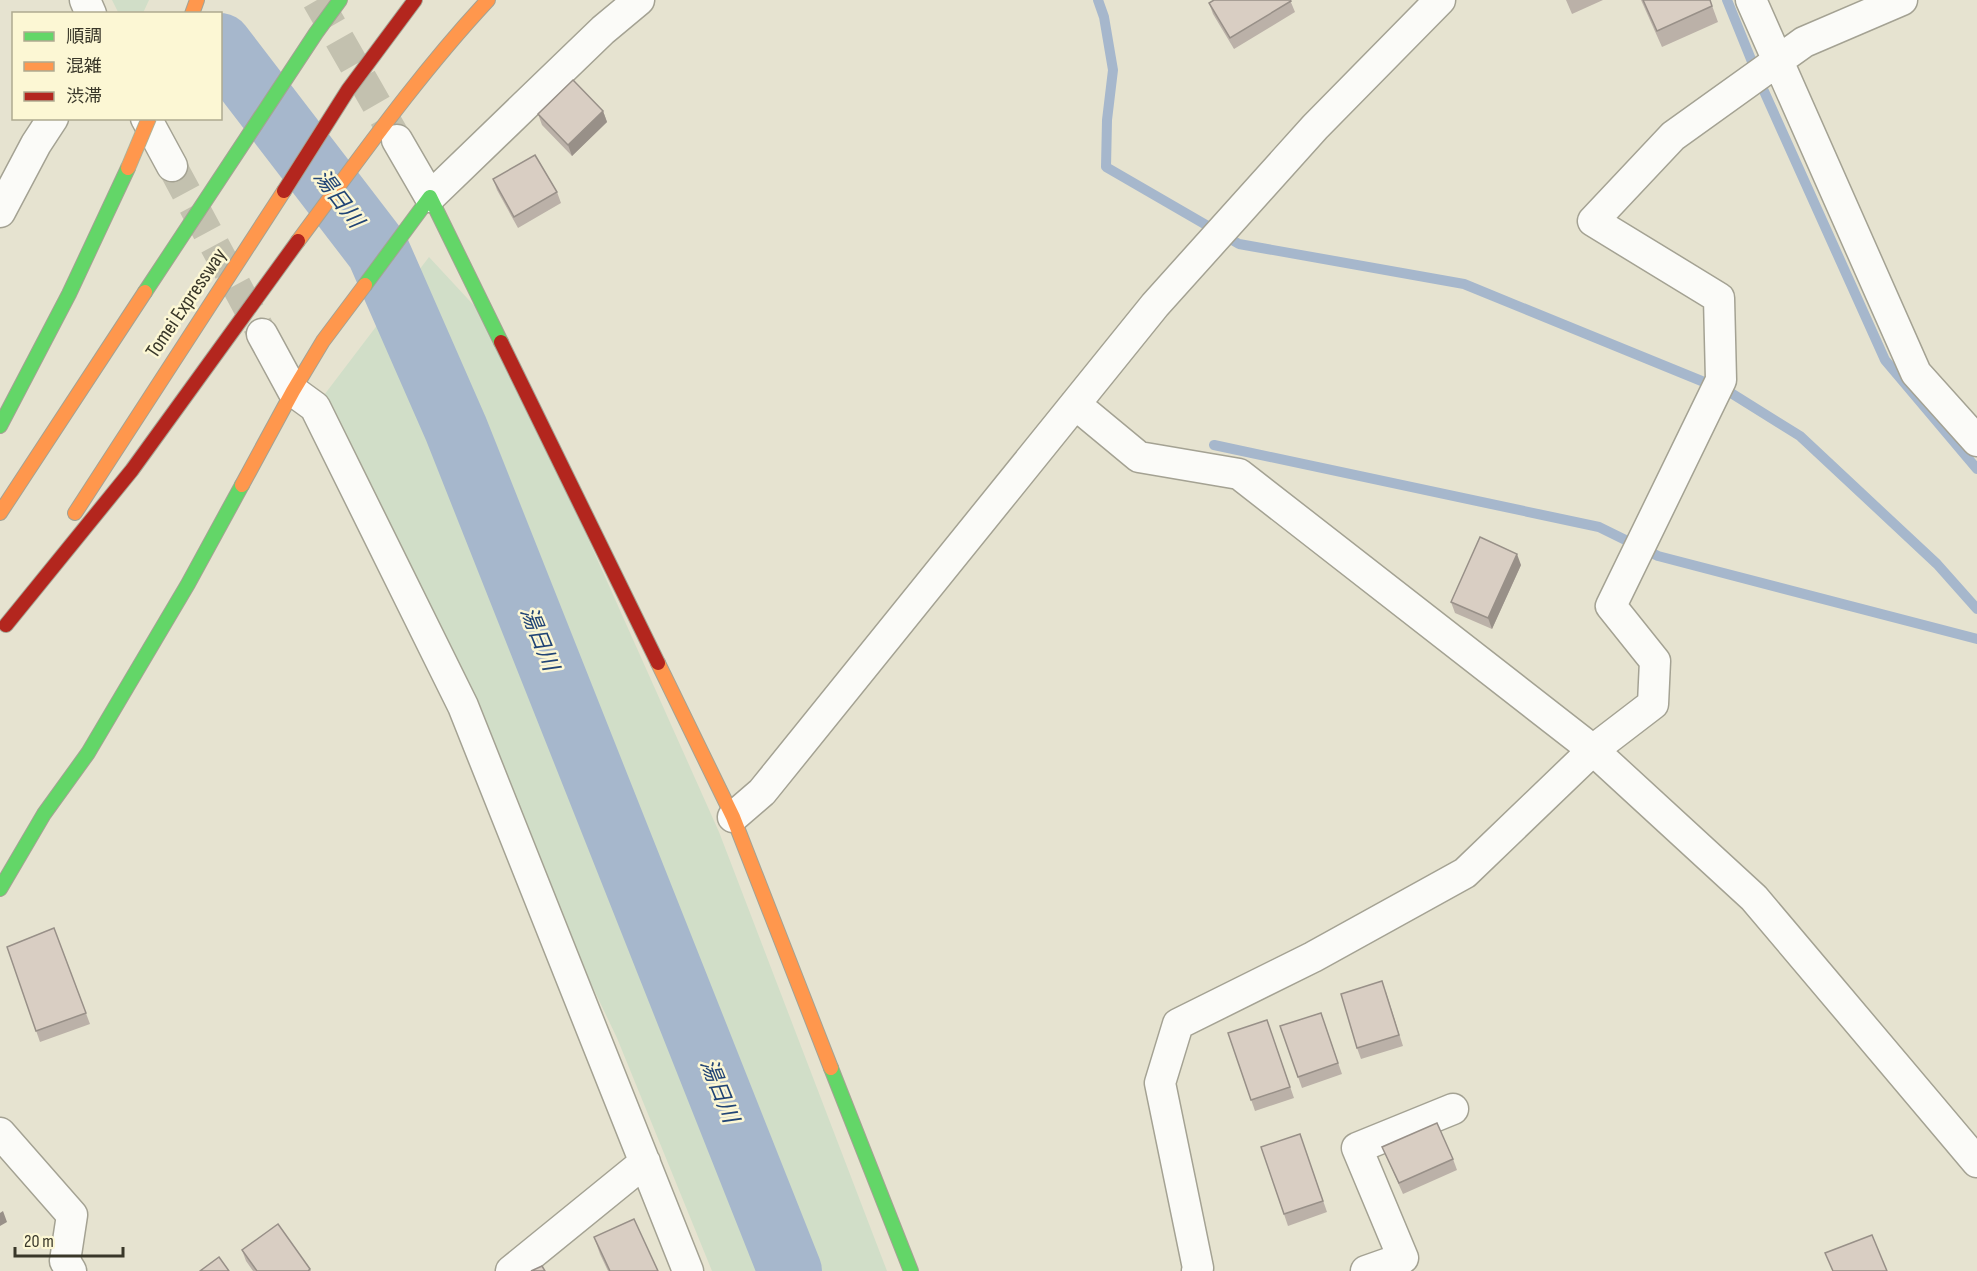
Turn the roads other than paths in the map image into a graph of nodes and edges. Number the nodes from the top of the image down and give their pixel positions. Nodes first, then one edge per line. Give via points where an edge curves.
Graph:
1 (340, 0) edge
2 (415, 0) edge
3 (488, 0) edge
4 (639, 0) edge
5 (1440, 0) edge
6 (1751, 0) edge
7 (1902, 0) edge
8 (1776, 63) junction
9 (52, 120) edge
10 (146, 120) edge
11 (148, 120) edge
12 (385, 141) junction
13 (172, 166) tunnel mouth
14 (425, 205) junction
15 (0, 212) edge
16 (262, 334) tunnel mouth
17 (293, 391) junction
18 (1075, 404) junction
19 (0, 426) edge
20 (1977, 441) edge
21 (0, 513) edge
22 (3, 630) edge
23 (1593, 750) junction
24 (733, 817) junction
25 (0, 889) edge
26 (1453, 1109) dead end
27 (0, 1133) edge
28 (645, 1162) junction
29 (1977, 1162) edge
30 (71, 1271) edge
31 (511, 1271) edge
32 (688, 1271) edge
33 (911, 1271) edge
34 (1197, 1271) edge
35 (1366, 1271) edge

1 - 21 main road, Tomei Expressway
2 - 22 main road, Tomei Expressway via 348,90 120,440
3 - 12 main road via 460,30
4 - 14 street via 603,30
5 - 18 street via 1315,127 1155,305
6 - 8 street
7 - 8 street via 1804,42
8 - 20 street via 1916,374
8 - 23 street via 1673,136 1593,220 1719,298 1721,380 1611,606 1655,661 1653,704
9 - 15 street
10 - 19 main road, bridge via 69,294
11 - 13 street
12 - 14 street
12 - 22 main road via 264,287 132,471
14 - 17 main road via 323,341
14 - 24 main road
16 - 17 street
17 - 25 main road via 188,584 88,753 44,814
17 - 28 street via 315,407 463,705
18 - 23 street via 1139,457 1239,474
18 - 24 street via 762,792
23 - 29 street via 1754,898
23 - 34 street via 1465,873 1313,957 1178,1024 1160,1083
24 - 33 main road
26 - 35 street via 1357,1148 1403,1258
27 - 30 street via 72,1215 64,1261
28 - 31 street
28 - 32 street

